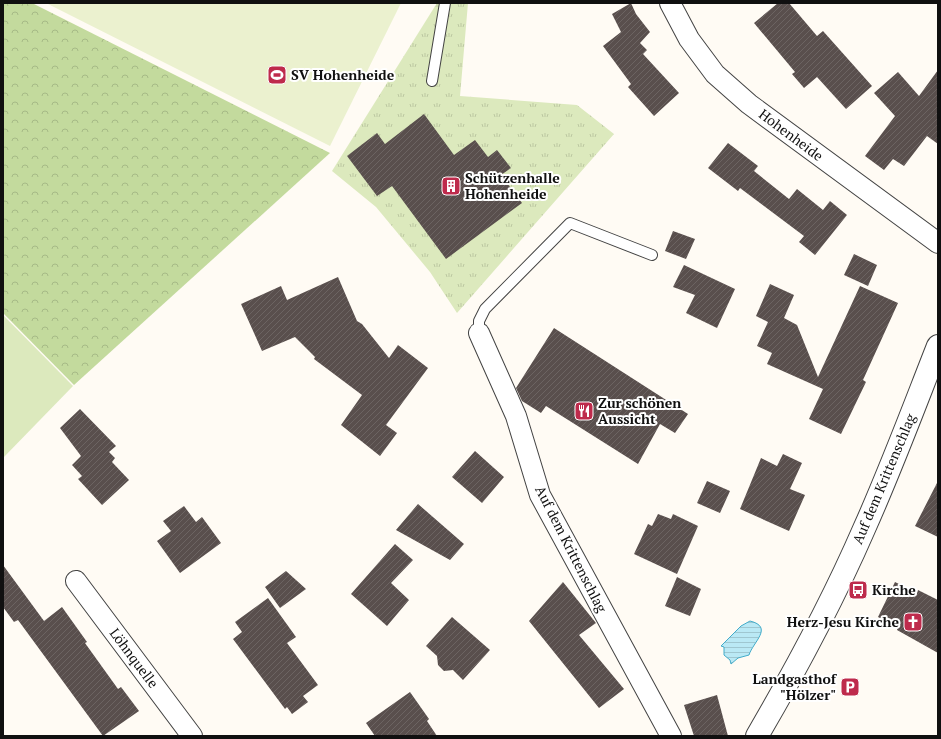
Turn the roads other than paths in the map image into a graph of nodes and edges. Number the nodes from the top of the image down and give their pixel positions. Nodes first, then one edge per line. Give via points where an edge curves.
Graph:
1 (445, 3) edge
2 (670, 3) edge
3 (432, 81) dead end
4 (938, 243) edge
5 (652, 255) dead end
6 (479, 333) joint
7 (938, 346) edge
8 (76, 581) dead end
9 (192, 736) edge
10 (671, 736) edge
11 (757, 736) edge

1 - 3 lane
2 - 4 street, Hohenheide via 689,39 715,74 749,104
5 - 6 lane via 570,223 485,309 479,321
6 - 10 street, Auf dem Krittenschlag via 516,416 540,495
7 - 11 street, Auf dem Krittenschlag via 864,529 832,596
8 - 9 street, Löhnquelle

